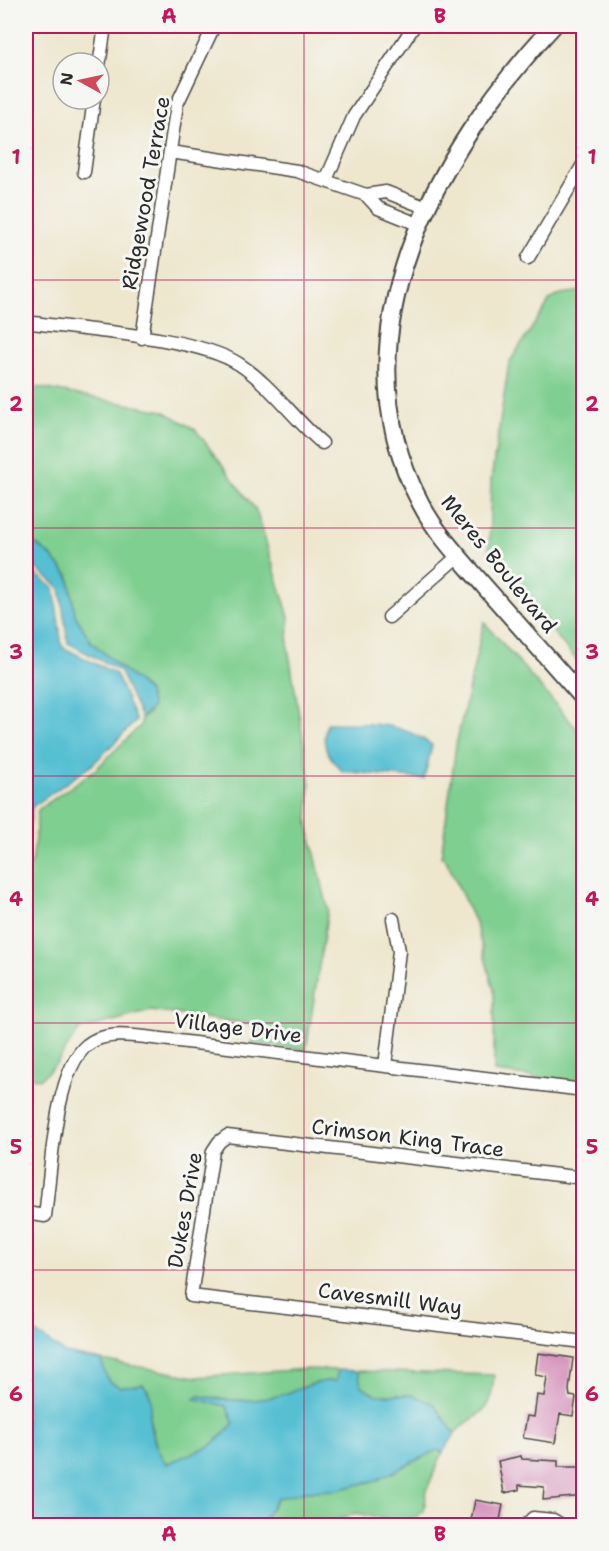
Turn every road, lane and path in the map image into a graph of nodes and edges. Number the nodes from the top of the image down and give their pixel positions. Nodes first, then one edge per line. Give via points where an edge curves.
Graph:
1 (105, 26) edge
2 (214, 26) edge
3 (414, 26) edge
4 (553, 26) edge
5 (101, 51) edge
6 (92, 111) edge
7 (170, 152) junction
8 (584, 163) edge
9 (84, 172) dead end
10 (326, 180) junction
11 (366, 195) junction
12 (427, 208) junction
13 (420, 225) junction
14 (528, 258) dead end
15 (26, 322) edge
16 (142, 338) junction
17 (322, 443) dead end
18 (458, 556) junction
19 (390, 617) dead end
20 (584, 699) edge
21 (393, 919) dead end
22 (385, 1066) junction
23 (584, 1090) edge
24 (227, 1136) joint
25 (584, 1178) edge
26 (26, 1213) edge
27 (191, 1296) joint
28 (584, 1342) edge
29 (525, 1526) edge
30 (563, 1526) edge

1 - 5 street
2 - 7 street, Ridgewood Terrace via 177,104
3 - 10 street via 354,116
4 - 12 street, Meres Boulevard via 512,72 476,123
6 - 9 street
7 - 10 street via 286,169
7 - 16 street, Ridgewood Terrace
8 - 14 street
10 - 11 street
11 - 12 street via 386,192
11 - 13 street via 378,208
12 - 13 street, Meres Boulevard
13 - 18 street, Meres Boulevard via 400,276 391,315 386,366 390,408 398,448 415,492
15 - 16 street
16 - 17 street via 205,349 236,362 262,381
18 - 19 street
18 - 20 street, Meres Boulevard
21 - 22 street via 399,951
22 - 23 street, Village Drive
22 - 26 street, Village Drive via 136,1036 95,1040 80,1053 65,1078 45,1216
24 - 25 street, Crimson King Trace
24 - 27 street, Dukes Drive via 213,1151
27 - 28 street, Cavesmill Way
29 - 30 street via 533,1518 553,1520

